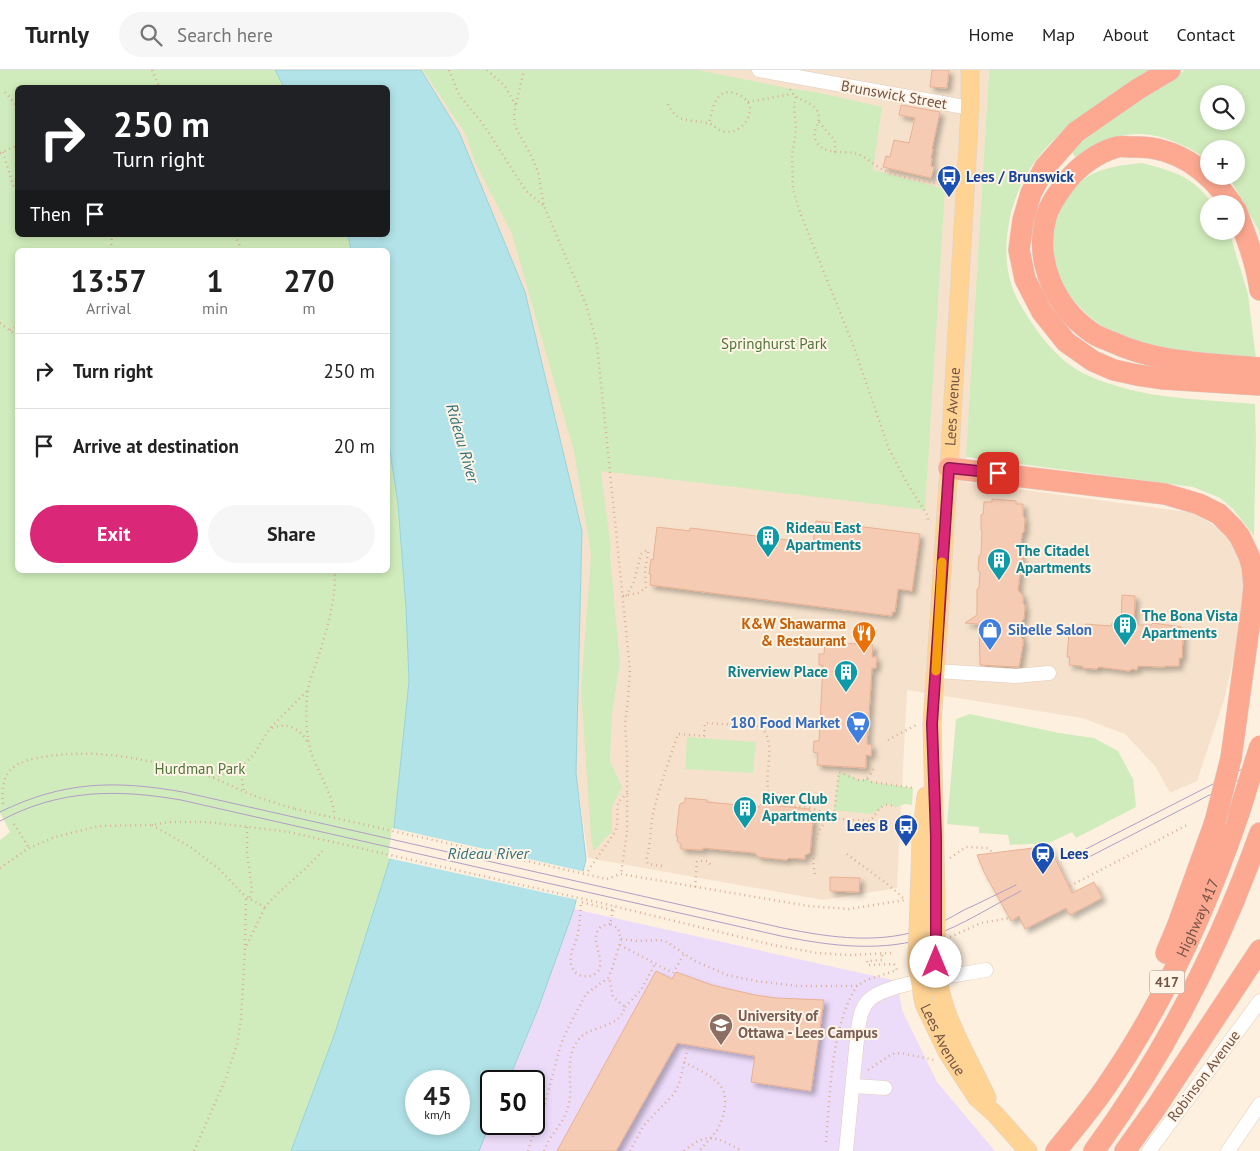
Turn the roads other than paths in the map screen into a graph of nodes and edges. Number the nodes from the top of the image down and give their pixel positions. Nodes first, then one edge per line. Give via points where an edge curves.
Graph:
1 (759, 70) edge
2 (970, 70) edge
3 (1170, 70) edge
4 (786, 73) edge
5 (970, 108) junction
6 (1226, 195) edge
7 (1245, 234) edge
8 (1260, 290) edge
9 (1260, 368) edge
10 (1217, 373) junction
11 (1260, 385) edge
12 (949, 468) junction
13 (1260, 626) edge
14 (936, 671) junction
15 (1049, 673) dead end
16 (932, 744) junction
17 (1260, 746) edge
18 (1231, 758) junction
19 (1260, 833) edge
20 (920, 899) junction
21 (1260, 950) edge
22 (986, 970) dead end
23 (937, 978) junction
24 (920, 981) junction
25 (1260, 1002) edge
26 (854, 1086) junction
27 (885, 1088) dead end
28 (1260, 1104) edge
29 (995, 1114) junction
30 (1062, 1144) edge
31 (846, 1151) edge
32 (1028, 1151) edge
33 (1094, 1151) edge
34 (1125, 1151) edge
35 (1149, 1151) edge
36 (1228, 1151) edge

1 - 4 street, Brunswick Street
2 - 5 main road, Lees Avenue
3 - 10 highway via 1076,132 1046,167 1028,202 1019,250 1025,278 1042,312 1066,342 1093,361 1114,370 1164,379
4 - 5 street, Brunswick Street
5 - 12 main road, Lees Avenue
6 - 10 highway via 1196,166 1171,152 1143,146 1117,147 1096,156 1075,171 1055,196 1046,216 1043,237 1044,263 1053,290 1070,314 1092,333 1131,351
7 - 8 highway
9 - 10 highway
10 - 11 highway
12 - 14 main road, Lees Avenue via 939,521
12 - 18 highway via 1165,494 1200,504 1228,522 1249,556 1254,586
13 - 18 highway via 1250,687
14 - 15 street via 1015,676
14 - 16 main road, Lees Avenue
16 - 20 main road, Lees Avenue via 920,840
16 - 20 main road, Lees Avenue via 936,862
17 - 30 highway, Highway 417 / 417, bridge via 1239,813 1204,903 1167,982 1103,1090
18 - 30 highway, bridge via 1215,822 1157,974
19 - 33 highway, Highway 417 / 417 via 1203,971 1152,1064
20 - 23 main road, Lees Avenue, bridge via 936,953
20 - 24 main road, Lees Avenue, bridge via 917,955
21 - 34 highway
22 - 23 street
23 - 24 street
23 - 29 main road, Lees Avenue via 954,1032
24 - 26 street via 874,996 865,1004 860,1016
24 - 29 main road, Lees Avenue via 924,1004 947,1052 977,1098
25 - 35 street, Robinson Avenue
26 - 27 street
26 - 31 street
28 - 36 street
29 - 32 main road, Lees Avenue

